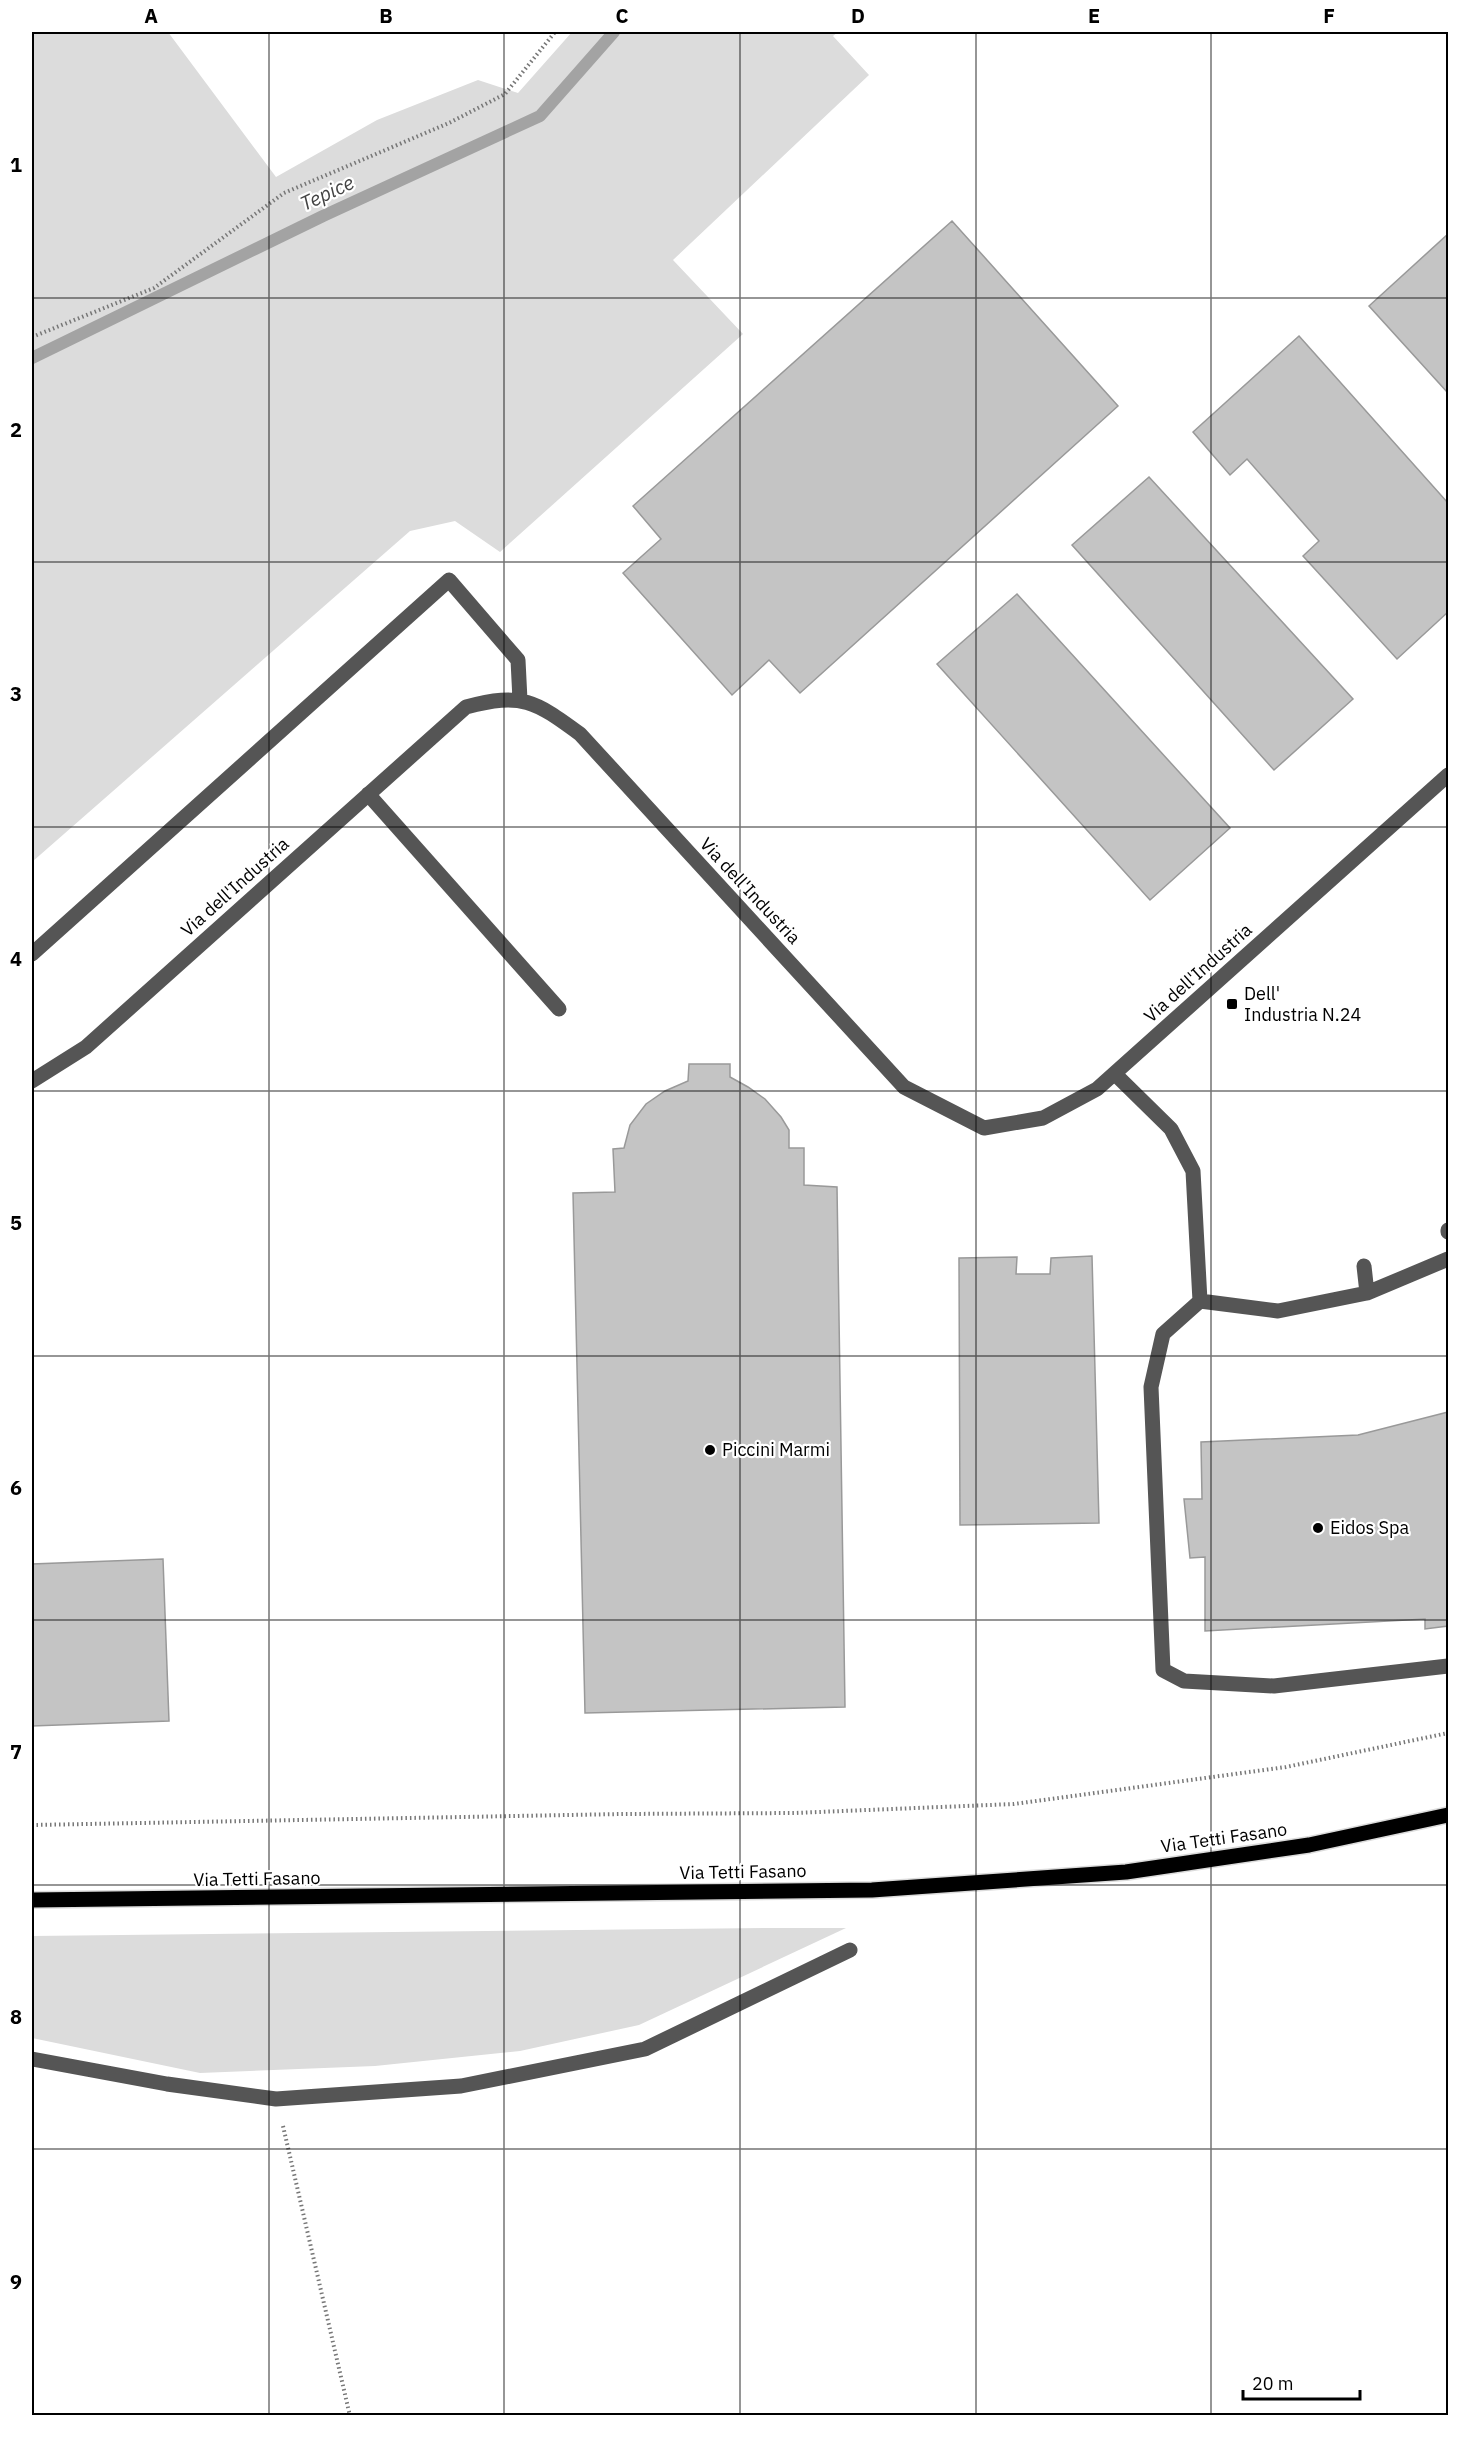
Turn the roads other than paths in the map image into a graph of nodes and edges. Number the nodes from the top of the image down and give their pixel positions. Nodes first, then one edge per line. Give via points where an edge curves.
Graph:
1 (520, 700) junction
2 (1449, 775) edge
3 (368, 794) junction
4 (32, 954) edge
5 (559, 1009) dead end
6 (1115, 1074) junction
7 (32, 1081) edge
8 (1449, 1259) edge
9 (1365, 1266) dead end
10 (1367, 1293) junction
11 (1200, 1301) junction
12 (1449, 1666) edge
13 (1449, 1815) edge
14 (32, 1900) edge
15 (850, 1950) dead end
16 (32, 2060) edge

1 - 3 street, Via dell'Industria via 496,699 466,707
1 - 4 street via 518,660 449,580
1 - 6 street, Via dell'Industria via 544,707 580,734 904,1087 984,1128 1044,1118 1098,1089
2 - 6 street, Via dell'Industria
3 - 5 street
3 - 7 street, Via dell'Industria via 86,1047
6 - 11 street via 1171,1129 1193,1171
8 - 10 street
9 - 10 street
10 - 11 street via 1278,1311
11 - 12 street via 1163,1334 1151,1387 1163,1670 1184,1681 1274,1686
13 - 14 main road, Via Tetti Fasano via 1309,1845 1126,1872 872,1890
15 - 16 street via 645,2049 461,2086 276,2098

